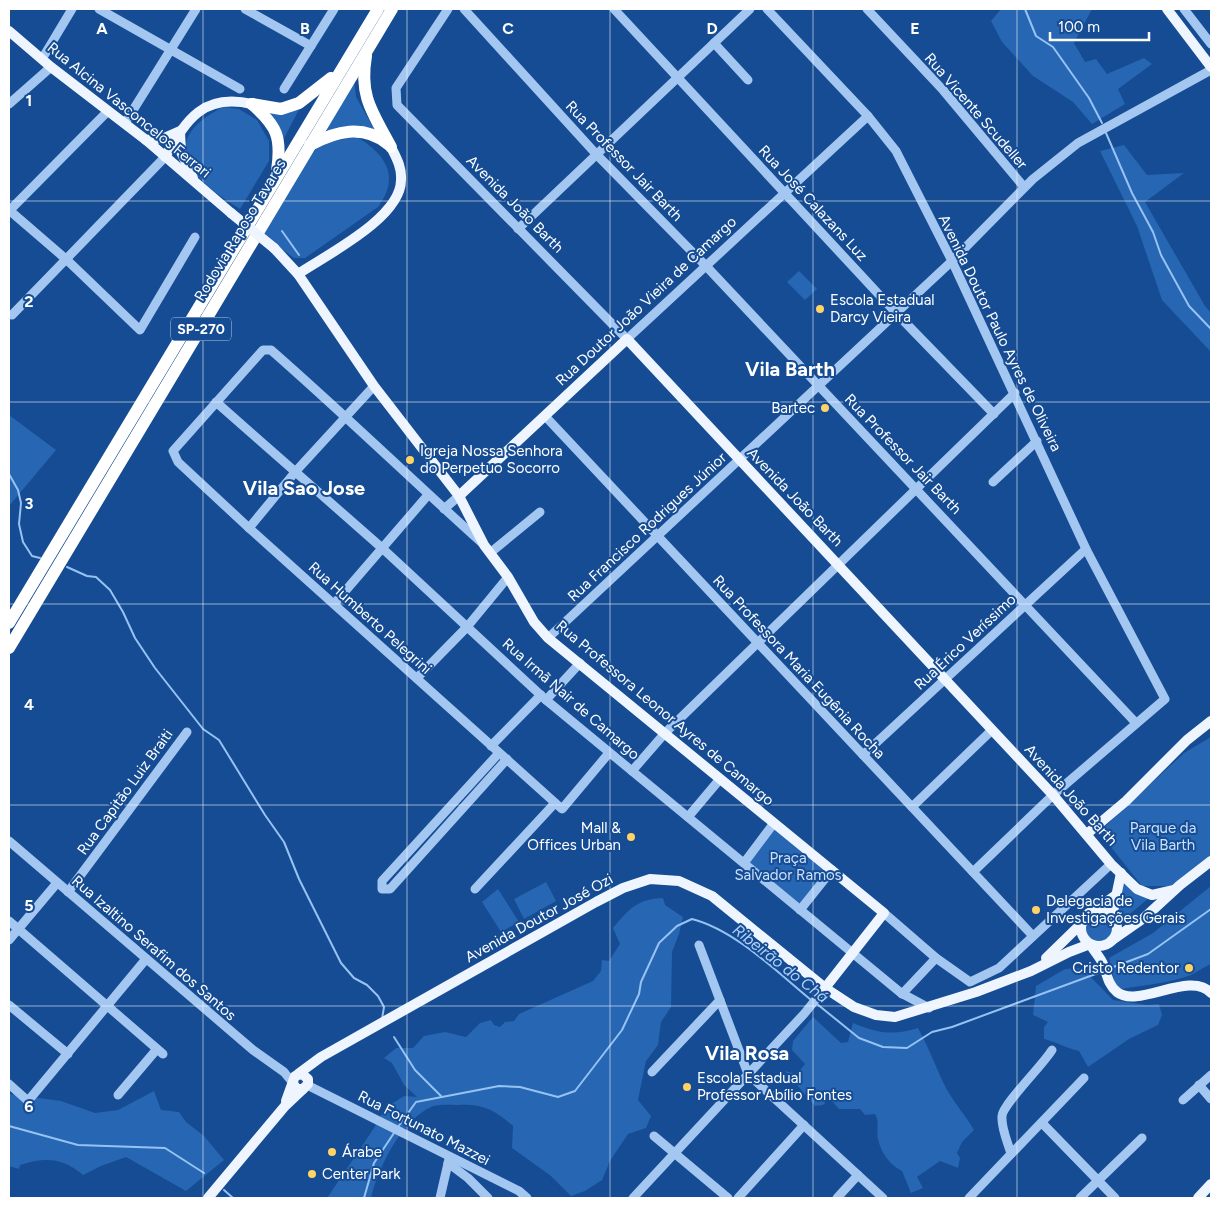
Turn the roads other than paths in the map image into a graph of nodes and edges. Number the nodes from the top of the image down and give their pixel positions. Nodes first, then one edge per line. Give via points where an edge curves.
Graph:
1 (72, 9) edge
2 (99, 9) edge
3 (196, 9) edge
4 (245, 9) edge
5 (334, 9) edge
6 (378, 9) edge
7 (392, 9) edge
8 (448, 9) edge
9 (464, 9) edge
10 (614, 9) edge
11 (750, 9) edge
12 (767, 9) edge
13 (866, 9) edge
14 (1167, 9) edge
15 (1184, 9) edge
16 (9, 31) edge
17 (714, 43) junction
18 (1211, 44) edge
19 (311, 46) junction
20 (368, 48) junction
21 (170, 50) junction
22 (42, 59) junction
23 (51, 67) junction
24 (1211, 69) edge
25 (341, 70) junction
26 (678, 77) junction
27 (748, 80) dead end
28 (240, 89) dead end
29 (284, 89) dead end
30 (9, 104) edge
31 (252, 104) junction
32 (108, 111) junction
33 (868, 116) junction
34 (125, 123) junction
35 (180, 131) junction
36 (146, 140) junction
37 (310, 145) junction
38 (391, 147) junction
39 (597, 155) junction
40 (165, 157) junction
41 (195, 182) junction
42 (273, 183) junction
43 (1024, 187) junction
44 (785, 192) junction
45 (9, 210) edge
46 (518, 229) junction
47 (195, 237) dead end
48 (274, 248) joint
49 (67, 260) junction
50 (287, 261) junction
51 (952, 261) junction
52 (310, 266) junction
53 (706, 266) junction
54 (298, 274) junction
55 (306, 286) junction
56 (896, 313) junction
57 (12, 314) dead end
58 (627, 339) junction
59 (818, 385) junction
60 (374, 386) junction
61 (1015, 393) junction
62 (216, 402) junction
63 (994, 414) junction
64 (347, 416) junction
65 (545, 416) junction
66 (1037, 441) junction
67 (738, 460) junction
68 (296, 471) junction
69 (992, 482) dead end
70 (917, 488) junction
71 (428, 495) junction
72 (459, 496) junction
73 (444, 509) junction
74 (540, 512) dead end
75 (249, 528) junction
76 (658, 536) junction
77 (382, 548) junction
78 (487, 549) junction
79 (1086, 549) junction
80 (839, 564) junction
81 (508, 577) junction
82 (334, 604) junction
83 (1026, 604) junction
84 (9, 623) edge
85 (467, 627) junction
86 (548, 638) junction
87 (758, 643) junction
88 (9, 648) edge
89 (580, 663) junction
90 (417, 678) junction
91 (945, 679) junction
92 (544, 697) junction
93 (1211, 721) edge
94 (1136, 723) junction
95 (992, 730) junction
96 (186, 732) dead end
97 (666, 733) junction
98 (491, 746) junction
99 (499, 753) junction
100 (609, 753) junction
101 (863, 755) junction
102 (507, 759) junction
103 (632, 771) junction
104 (720, 779) junction
105 (1053, 795) junction
106 (457, 799) junction
107 (555, 803) junction
108 (466, 806) junction
109 (912, 807) junction
110 (688, 817) junction
111 (774, 823) junction
112 (1088, 833) junction
113 (9, 842) edge
114 (418, 842) junction
115 (426, 849) junction
116 (1211, 861) edge
117 (744, 863) junction
118 (1111, 864) junction
119 (832, 870) junction
120 (973, 872) junction
121 (1121, 873) junction
122 (57, 882) junction
123 (475, 889) dead end
124 (1174, 890) junction
125 (68, 892) junction
126 (1116, 896) junction
127 (800, 910) junction
128 (1092, 912) junction
129 (884, 913) junction
130 (1114, 918) junction
131 (1144, 918) junction
132 (9, 921) edge
133 (1083, 922) junction
134 (18, 929) junction
135 (1033, 936) junction
136 (9, 940) edge
137 (1109, 943) junction
138 (1090, 944) junction
139 (699, 945) dead end
140 (853, 954) junction
141 (936, 958) junction
142 (146, 959) junction
143 (1102, 964) junction
144 (1031, 971) junction
145 (913, 982) junction
146 (825, 988) junction
147 (1211, 993) edge
148 (902, 994) junction
149 (720, 1000) junction
150 (9, 1005) edge
151 (106, 1005) junction
152 (924, 1005) junction
153 (1052, 1050) dead end
154 (68, 1054) junction
155 (652, 1072) dead end
156 (748, 1074) junction
157 (1211, 1075) edge
158 (1084, 1078) dead end
159 (300, 1081) junction
160 (9, 1084) edge
161 (1199, 1085) junction
162 (118, 1095) dead end
163 (1211, 1099) edge
164 (1183, 1100) dead end
165 (1042, 1123) junction
166 (804, 1125) junction
167 (654, 1136) dead end
168 (1142, 1138) dead end
169 (673, 1153) junction
170 (1011, 1154) junction
171 (449, 1160) junction
172 (858, 1175) junction
173 (1098, 1181) junction
174 (1211, 1184) edge
175 (516, 1195) edge
176 (208, 1198) edge
177 (440, 1198) edge
178 (488, 1198) edge
179 (527, 1198) edge
180 (633, 1198) edge
181 (728, 1198) edge
182 (738, 1198) edge
183 (837, 1198) edge
184 (883, 1198) edge
185 (969, 1198) edge
186 (1080, 1198) edge
187 (1114, 1198) edge
188 (1198, 1198) edge

1 - 22 street
2 - 21 street
3 - 21 street
4 - 19 street
5 - 19 street
6 - 25 highway, Rodovia Raposo Tavares / SP-270
7 - 20 highway, Rodovia Raposo Tavares / SP-270
8 - 46 street, Avenida João Barth via 396,88 397,105
9 - 39 street, Rua Professor Jair Barth
10 - 26 street, Rua José Calazans Luz
11 - 17 street
12 - 33 street, Avenida Doutor Paulo Ayres de Oliveira
13 - 43 street, Rua Vicente Scudeller via 943,90
14 - 24 main road
15 - 18 street
16 - 22 main road, Rua Alcina Vasconcelos Ferrari
17 - 26 street
17 - 27 street
19 - 29 street
20 - 37 highway, Rodovia Raposo Tavares / SP-270
20 - 38 highway via 363,72 364,90
21 - 28 street
21 - 34 street
22 - 23 main road, Rua Alcina Vasconcelos Ferrari
23 - 30 street
23 - 32 main road, Rua Alcina Vasconcelos Ferrari
24 - 43 street, Rua Francisco Rodrigues Júnior via 1078,143
25 - 31 highway via 299,103 281,108
25 - 42 highway, Rodovia Raposo Tavares / SP-270
26 - 39 street
26 - 44 street, Rua José Calazans Luz
31 - 35 main road via 220,101 206,107
31 - 42 highway via 267,118 279,141
32 - 34 main road, Rua Alcina Vasconcelos Ferrari
32 - 45 street
33 - 44 street, Rua Doutor João Vieira de Camargo
33 - 51 street, Avenida Doutor Paulo Ayres de Oliveira via 896,151
34 - 36 main road, Rua Alcina Vasconcelos Ferrari
35 - 36 main road via 164,138
35 - 40 main road
35 - 41 main road via 181,152
36 - 40 main road, Rua Alcina Vasconcelos Ferrari
37 - 38 highway via 343,131 361,131 380,138
37 - 88 highway, Rodovia Raposo Tavares / SP-270
38 - 52 main road via 400,164 402,181 397,198 365,230
39 - 46 street
39 - 53 street, Rua Professor Jair Barth
40 - 41 main road, Rua Alcina Vasconcelos Ferrari
40 - 49 street
41 - 48 main road, Rua Alcina Vasconcelos Ferrari, bridge
42 - 84 highway, Rodovia Raposo Tavares / SP-270
43 - 51 street, Rua Francisco Rodrigues Júnior
44 - 53 street, Rua Doutor João Vieira de Camargo
44 - 56 street, Rua José Calazans Luz
45 - 49 street
46 - 58 street, Avenida João Barth
47 - 49 street via 140,330
48 - 50 main road, Rua Professora Leonor Ayres de Camargo
49 - 57 street
50 - 52 main road
50 - 54 main road, Rua Professora Leonor Ayres de Camargo
51 - 56 street, Rua Francisco Rodrigues Júnior
51 - 61 street, Avenida Doutor Paulo Ayres de Oliveira
52 - 54 main road
52 - 55 main road
53 - 58 street, Rua Doutor João Vieira de Camargo
53 - 59 street, Rua Professor Jair Barth
54 - 55 main road, Rua Professora Leonor Ayres de Camargo
55 - 60 main road, Rua Professora Leonor Ayres de Camargo
56 - 59 street, Rua Francisco Rodrigues Júnior
56 - 63 street, Rua José Calazans Luz
58 - 65 main road, Rua Doutor João Vieira de Camargo
58 - 67 main road, Avenida João Barth
59 - 67 street, Rua Francisco Rodrigues Júnior
59 - 70 street, Rua Professor Jair Barth
60 - 64 street
60 - 72 main road, Rua Professora Leonor Ayres de Camargo
61 - 63 street
61 - 66 street, Avenida Doutor Paulo Ayres de Oliveira
62 - 64 street via 263,350 271,350
62 - 68 street, Rua Irmã Nair de Camargo
62 - 75 street, Rua Humberto Pelegrini via 173,451 178,462
63 - 70 street
64 - 68 street
64 - 71 street
65 - 72 main road, Rua Doutor João Vieira de Camargo
65 - 76 street, Rua Professora Maria Eugênia Rocha
66 - 69 street
66 - 79 street, Avenida Doutor Paulo Ayres de Oliveira
67 - 76 street, Rua Francisco Rodrigues Júnior
67 - 80 main road, Avenida João Barth
68 - 75 street
68 - 77 street, Rua Irmã Nair de Camargo
70 - 80 street
70 - 83 street, Rua Professor Jair Barth
71 - 73 street
71 - 77 street
72 - 73 street, Rua Doutor João Vieira de Camargo
72 - 78 main road, Rua Professora Leonor Ayres de Camargo
73 - 78 street
74 - 78 street
75 - 82 street, Rua Humberto Pelegrini
76 - 86 street, Rua Francisco Rodrigues Júnior
76 - 87 street, Rua Professora Maria Eugênia Rocha
77 - 82 street
77 - 85 street, Rua Irmã Nair de Camargo
78 - 81 main road, Rua Professora Leonor Ayres de Camargo
79 - 83 street, Rua Érico Veríssimo
79 - 94 street, Avenida Doutor Paulo Ayres de Oliveira via 1165,699
80 - 87 street
80 - 91 main road, Avenida João Barth
81 - 85 street
81 - 86 main road, Rua Professora Leonor Ayres de Camargo via 534,622
82 - 90 street, Rua Humberto Pelegrini
83 - 91 street, Rua Érico Veríssimo
83 - 94 street, Rua Professor Jair Barth
85 - 90 street
85 - 92 street, Rua Irmã Nair de Camargo
86 - 89 main road, Rua Professora Leonor Ayres de Camargo
87 - 97 street
87 - 101 street, Rua Professora Maria Eugênia Rocha
89 - 92 street
89 - 97 main road, Rua Professora Leonor Ayres de Camargo
90 - 98 street, Rua Humberto Pelegrini
91 - 95 main road, Avenida João Barth
91 - 101 street, Rua Érico Veríssimo
92 - 98 street
92 - 100 street, Rua Irmã Nair de Camargo
93 - 112 main road
94 - 105 street
95 - 105 main road, Avenida João Barth
95 - 109 street
96 - 125 street, Rua Capitão Luiz Braiti
97 - 103 street
97 - 104 main road, Rua Professora Leonor Ayres de Camargo
98 - 99 street, Rua Humberto Pelegrini
99 - 102 street, Rua Humberto Pelegrini
99 - 106 street
100 - 103 street, Rua Irmã Nair de Camargo
100 - 107 street via 562,809
101 - 109 street, Rua Professora Maria Eugênia Rocha
102 - 107 street, Rua Humberto Pelegrini
102 - 108 street
103 - 110 street, Rua Irmã Nair de Camargo
104 - 110 street
104 - 111 main road, Rua Professora Leonor Ayres de Camargo
105 - 112 main road, Avenida João Barth
105 - 120 street
106 - 108 street
106 - 114 street
107 - 123 street
108 - 115 street
109 - 120 street, Rua Professora Maria Eugênia Rocha
110 - 117 street, Rua Irmã Nair de Camargo
111 - 117 street
111 - 119 main road, Rua Professora Leonor Ayres de Camargo
112 - 118 main road, Avenida João Barth
113 - 122 street, Rua Izaltino Serafim dos Santos
114 - 115 street
114 - 115 street via 382,881 382,889 390,889
116 - 124 main road
117 - 127 street, Rua Irmã Nair de Camargo
118 - 121 main road, Avenida João Barth
118 - 135 street
119 - 127 street
119 - 129 main road, Rua Professora Leonor Ayres de Camargo
120 - 135 street, Rua Professora Maria Eugênia Rocha
121 - 124 main road, Avenida João Barth via 1145,893 1152,895
121 - 126 main road
122 - 125 street, Rua Izaltino Serafim dos Santos
122 - 134 street
124 - 131 main road
125 - 142 street, Rua Izaltino Serafim dos Santos
126 - 128 main road
126 - 130 main road
127 - 140 street, Rua Irmã Nair de Camargo
128 - 130 main road via 1105,912
128 - 133 main road
129 - 140 main road
129 - 141 street, Rua Professora Leonor Ayres de Camargo
130 - 131 main road via 1125,922
130 - 137 main road via 1117,929
131 - 137 main road
132 - 134 street
133 - 138 main road via 1082,935
133 - 144 main road, Avenida Doutor José Ozi via 1058,949
134 - 136 street
134 - 151 street
135 - 141 street, Rua Professora Leonor Ayres de Camargo via 998,968 970,982
137 - 138 main road
137 - 143 main road
138 - 143 main road
138 - 144 main road, Avenida Doutor José Ozi
139 - 149 street
140 - 146 main road
140 - 148 street, Rua Irmã Nair de Camargo
141 - 145 street
142 - 151 street
142 - 159 street, Rua Izaltino Serafim dos Santos via 252,1050
143 - 147 main road via 1117,992 1127,995 1191,986 1207,988
144 - 152 main road, Avenida Doutor José Ozi
145 - 148 street
145 - 152 street via 912,988
146 - 152 main road, Avenida Doutor José Ozi via 854,1007 876,1016 895,1017
146 - 156 street
146 - 159 main road, Avenida Doutor José Ozi via 712,896 680,881 650,879 596,902 330,1053
148 - 152 street, Rua Irmã Nair de Camargo
149 - 155 street
149 - 156 street
150 - 154 street
151 - 154 street
151 - 162 street via 160,1052
153 - 170 street via 1002,1114
154 - 160 street via 28,1101
156 - 166 street
156 - 169 street
157 - 161 street
158 - 165 street
159 - 171 street, Rua Fortunato Mazzei
159 - 176 main road via 285,1106
161 - 163 street
161 - 164 street
165 - 170 street
165 - 173 street
166 - 172 street
166 - 182 street
167 - 169 street
168 - 173 street
169 - 180 street
169 - 181 street
170 - 185 street
171 - 175 street, Rua Fortunato Mazzei
171 - 177 street
171 - 178 street
172 - 183 street
172 - 184 street
173 - 186 street
173 - 187 street
174 - 188 main road
175 - 179 street, Rua Fortunato Mazzei

